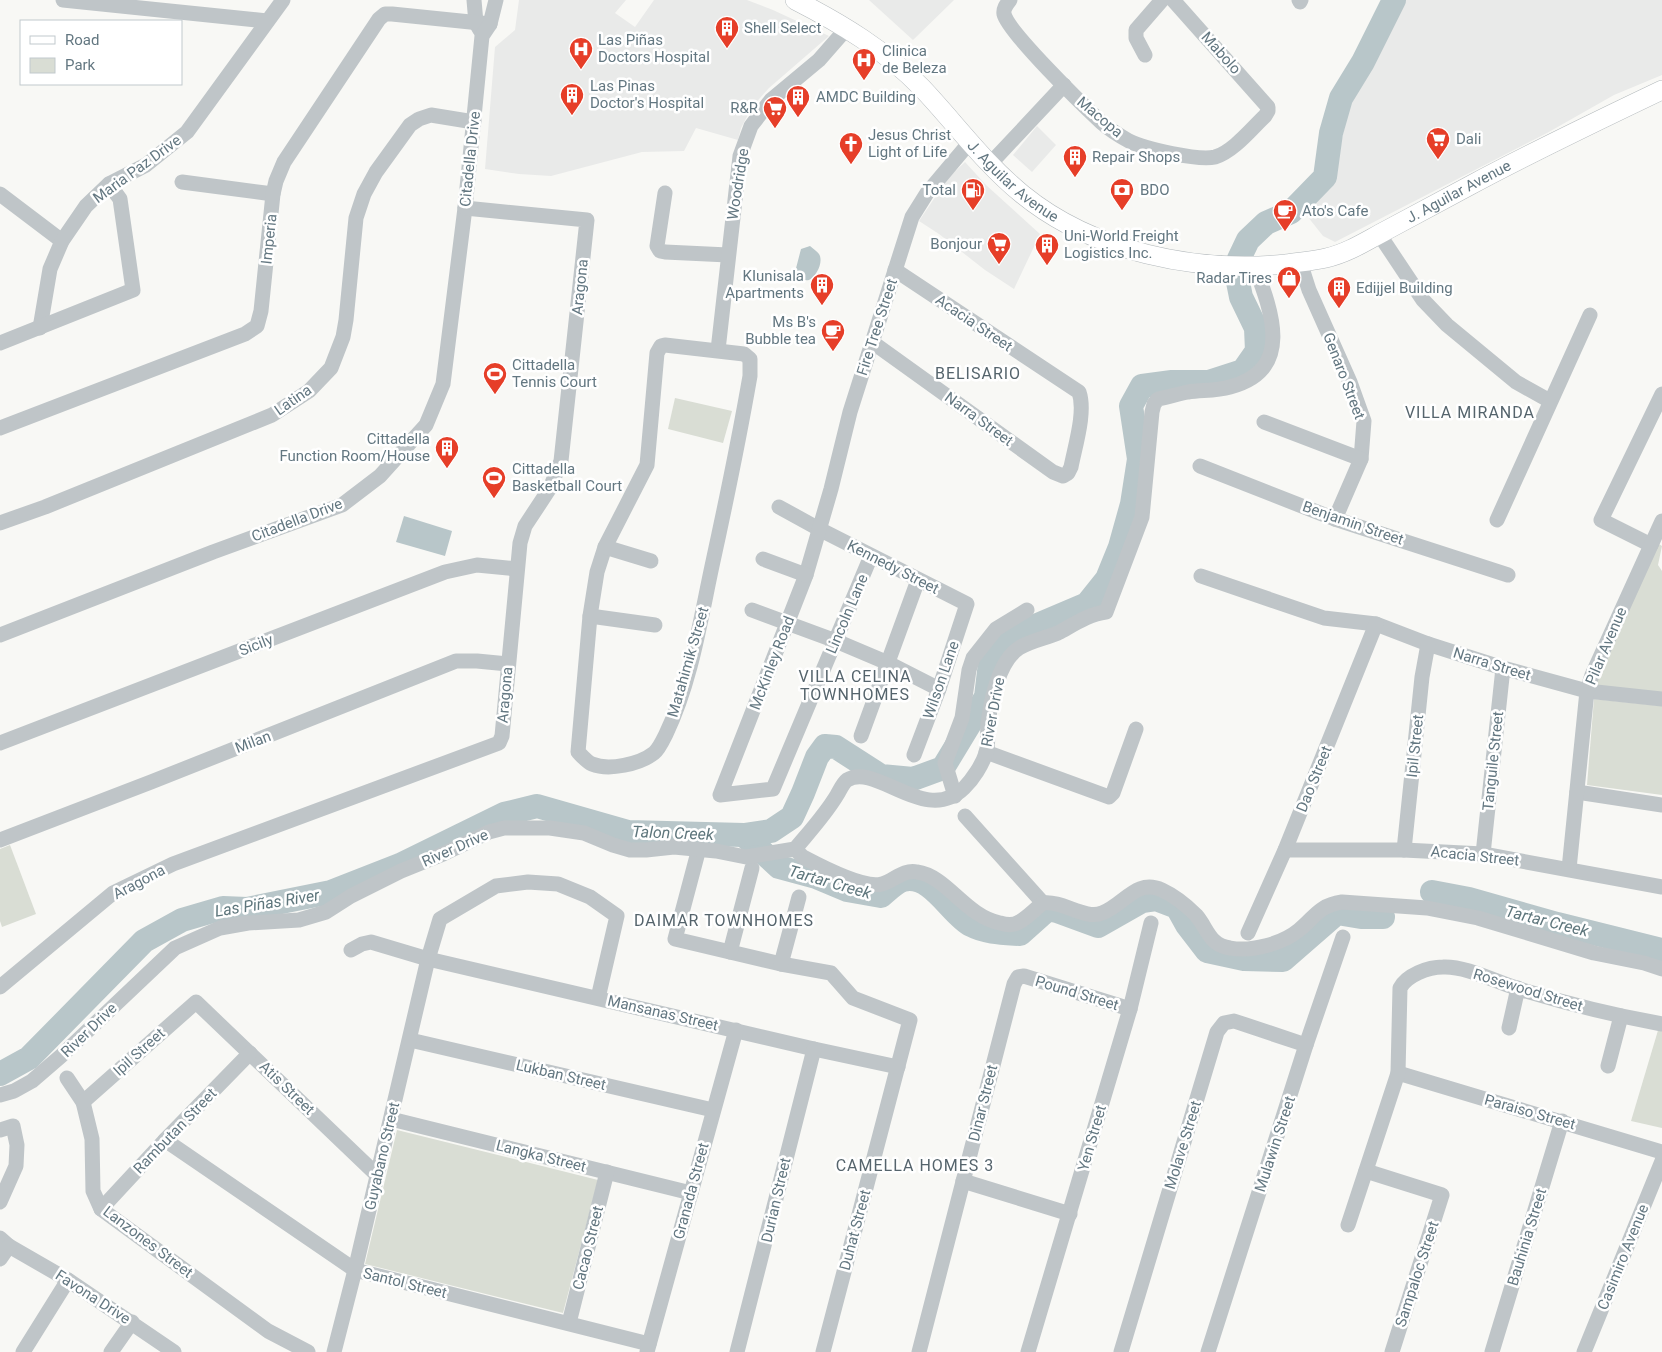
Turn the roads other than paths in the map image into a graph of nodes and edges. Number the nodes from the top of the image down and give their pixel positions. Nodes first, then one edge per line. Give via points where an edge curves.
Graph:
1 (64, 0) edge
2 (283, 0) edge
3 (474, 0) edge
4 (496, 0) edge
5 (795, 0) edge
6 (1162, 0) edge
7 (1173, 0) edge
8 (1007, 7) edge
9 (267, 21) junction
10 (483, 28) junction
11 (847, 28) junction
12 (1146, 55) dead end
13 (1064, 85) junction
14 (1662, 90) edge
15 (1268, 107) joint
16 (474, 122) junction
17 (970, 142) junction
18 (990, 164) junction
19 (182, 182) dead end
20 (109, 184) junction
21 (664, 193) dead end
22 (273, 194) junction
23 (2, 200) edge
24 (465, 208) junction
25 (1379, 234) junction
26 (62, 241) junction
27 (728, 255) junction
28 (1300, 262) junction
29 (1252, 267) junction
30 (895, 270) junction
31 (1590, 315) dead end
32 (40, 328) junction
33 (872, 342) junction
34 (0, 343) edge
35 (718, 350) junction
36 (1662, 394) edge
37 (1550, 400) junction
38 (1264, 422) dead end
39 (0, 428) edge
40 (1361, 460) junction
41 (1200, 466) dead end
42 (1063, 476) joint
43 (779, 507) dead end
44 (1335, 519) junction
45 (1497, 520) dead end
46 (1662, 520) edge
47 (0, 523) edge
48 (819, 529) junction
49 (1651, 545) junction
50 (605, 546) junction
51 (871, 556) junction
52 (763, 559) dead end
53 (651, 561) dead end
54 (516, 569) junction
55 (806, 576) junction
56 (1202, 576) dead end
57 (1508, 576) dead end
58 (918, 580) junction
59 (967, 604) joint
60 (752, 610) dead end
61 (1027, 610) dead end
62 (590, 616) junction
63 (787, 623) junction
64 (1376, 624) junction
65 (655, 625) dead end
66 (0, 635) edge
67 (836, 641) junction
68 (1428, 644) junction
69 (888, 663) junction
70 (508, 664) junction
71 (1503, 668) junction
72 (939, 689) junction
73 (1588, 691) junction
74 (1662, 699) edge
75 (1136, 729) dead end
76 (861, 736) dead end
77 (0, 743) edge
78 (986, 752) junction
79 (914, 755) dead end
80 (953, 792) junction
81 (1577, 792) junction
82 (720, 795) joint
83 (1662, 805) edge
84 (965, 816) dead end
85 (0, 840) edge
86 (792, 849) junction
87 (1285, 850) junction
88 (1404, 850) junction
89 (1483, 854) junction
90 (697, 856) dead end
91 (749, 862) junction
92 (1569, 869) junction
93 (1662, 887) edge
94 (799, 897) dead end
95 (1043, 903) junction
96 (1151, 923) dead end
97 (1248, 933) dead end
98 (1344, 937) dead end
99 (352, 950) dead end
100 (730, 952) junction
101 (428, 959) junction
102 (781, 964) junction
103 (1662, 969) edge
104 (1024, 976) joint
105 (0, 987) edge
106 (1518, 988) junction
107 (598, 998) junction
108 (196, 1002) joint
109 (1130, 1009) junction
110 (1621, 1016) junction
111 (1662, 1024) edge
112 (1509, 1028) dead end
113 (736, 1030) junction
114 (410, 1040) junction
115 (1306, 1045) junction
116 (814, 1049) junction
117 (250, 1053) junction
118 (1608, 1066) dead end
119 (898, 1067) junction
120 (1398, 1073) junction
121 (67, 1078) dead end
122 (0, 1095) edge
123 (83, 1102) junction
124 (713, 1110) junction
125 (391, 1118) junction
126 (1562, 1121) junction
127 (0, 1130) edge
128 (165, 1140) junction
129 (1662, 1152) edge
130 (1662, 1161) edge
131 (1366, 1171) junction
132 (607, 1172) junction
133 (377, 1175) junction
134 (963, 1181) junction
135 (691, 1193) junction
136 (0, 1202) edge
137 (101, 1209) junction
138 (1070, 1214) junction
139 (1348, 1225) dead end
140 (5, 1242) edge
141 (0, 1259) edge
142 (355, 1270) junction
143 (68, 1280) junction
144 (132, 1322) junction
145 (569, 1323) junction
146 (648, 1348) edge
147 (23, 1352) edge
148 (111, 1352) edge
149 (174, 1352) edge
150 (308, 1352) edge
151 (334, 1352) edge
152 (737, 1352) edge
153 (823, 1352) edge
154 (919, 1352) edge
155 (1028, 1352) edge
156 (1121, 1352) edge
157 (1208, 1352) edge
158 (1392, 1352) edge
159 (1492, 1352) edge
160 (1584, 1352) edge

1 - 9 street
2 - 9 street, Maria Paz Drive
3 - 10 street, Citadella Drive
4 - 10 street, Citadella Drive
5 - 11 main road, J. Aguilar Avenue
6 - 12 street via 1136,30 1136,38
7 - 15 street, Mabolo
8 - 13 street, Macopa via 1014,30
9 - 20 street, Maria Paz Drive via 187,132 146,165
10 - 16 street, Citadella Drive
10 - 22 street, Imperia via 384,14 284,162
11 - 17 main road, J. Aguilar Avenue via 890,58
11 - 27 street, Woodridge via 819,60 771,100 751,126 740,156
13 - 15 street, Macopa via 1102,122 1131,142 1188,158 1215,157 1234,146 1265,116
13 - 18 street
14 - 25 main road, J. Aguilar Avenue
16 - 24 street, Citadella Drive
16 - 47 street, Latina via 431,116 419,119 410,125 376,172 356,218 343,337 331,368 309,391 272,415
17 - 18 main road, J. Aguilar Avenue
17 - 30 street, Fire Tree Street via 919,205
18 - 29 main road, J. Aguilar Avenue via 1020,193 1077,229 1171,259
19 - 22 street
20 - 26 street, Maria Paz Drive via 86,206
20 - 32 street via 120,200 132,290
21 - 27 street via 660,251
22 - 39 street, Imperia via 261,311 256,326 245,334
23 - 26 street
24 - 54 street, Aragona via 587,220 561,460 550,488 524,526
24 - 66 street, Citadella Drive via 443,384 426,425 380,476 342,505
25 - 28 main road, J. Aguilar Avenue via 1327,258
25 - 37 street via 1423,300 1447,325 1516,382
26 - 32 street, Maria Paz Drive via 50,269
27 - 35 street, Woodridge
28 - 29 main road, J. Aguilar Avenue
28 - 40 street, Genaro Street via 1364,421
29 - 78 street, River Drive via 1268,303 1273,324 1272,344 1265,368 1249,380 1229,387 1158,399 1154,404 1142,517 1106,612 1096,613 1019,648 1007,659 1001,670 989,721
30 - 33 street, Fire Tree Street
30 - 42 street, Acacia Street via 1079,392 1081,411 1071,467
31 - 37 street
32 - 34 street
33 - 42 street, Narra Street via 1052,472
33 - 48 street, Fire Tree Street
35 - 50 street, Matahimik Street via 665,345 658,349 647,464
35 - 62 street, Matahimik Street via 744,354 750,359 751,366 740,435 695,646 683,692 662,743 654,753 615,768 591,764 578,752
36 - 49 street via 1602,520
37 - 45 street
38 - 40 street
40 - 44 street, Genaro Street
41 - 44 street, Benjamin Street
43 - 48 street, Kennedy Street
44 - 57 street, Benjamin Street
46 - 49 street, Pilar Avenue
48 - 51 street, Kennedy Street
48 - 55 street, McKinley Road
49 - 73 street, Pilar Avenue via 1592,675
50 - 53 street
50 - 62 street, Matahimik Street
51 - 58 street, Kennedy Street
51 - 67 street, Lincoln Lane
52 - 55 street
54 - 70 street, Aragona
54 - 77 street, Sicily via 477,565 445,572
55 - 63 street, McKinley Road
56 - 64 street, Narra Street via 1324,618
58 - 59 street, Kennedy Street
58 - 69 street
59 - 72 street, Wilson Lane
60 - 63 street
61 - 80 street via 996,629 973,658 962,718 945,764
62 - 65 street
63 - 67 street
63 - 82 street, McKinley Road
64 - 68 street, Narra Street
64 - 87 street, Dao Street
67 - 69 street
67 - 82 street, Lincoln Lane via 774,788
68 - 71 street, Narra Street
68 - 88 street, Ipil Street
69 - 72 street
69 - 76 street
70 - 85 street, Milan via 456,662
70 - 105 street, Aragona via 499,743 173,864 113,894
71 - 73 street, Narra Street
71 - 89 street, Tanguile Street
72 - 79 street, Wilson Lane
73 - 74 street, Narra Street
73 - 81 street, Pilar Avenue
75 - 78 street via 1109,797
78 - 80 street, River Drive via 965,788
80 - 86 street via 941,799 923,799 879,781 854,776 845,781 828,810
81 - 83 street
81 - 92 street, Pilar Avenue
84 - 95 street
86 - 91 street, River Drive
86 - 95 street via 803,858 865,884 881,884 909,872 923,873 947,888 978,915 997,923 1018,923
87 - 88 street, Acacia Street
87 - 97 street, Dao Street
88 - 89 street, Acacia Street
89 - 92 street, Acacia Street
90 - 100 street via 675,939
91 - 100 street
91 - 122 street, River Drive via 716,850 674,847 630,850 584,833 550,828 504,828 489,832 401,871 326,912 299,920 220,928 175,948 32,1081
92 - 93 street, Acacia Street
94 - 102 street
95 - 103 street via 1057,903 1094,914 1108,910 1137,888 1160,889 1172,894 1197,916 1217,944 1230,948 1284,941 1328,904 1342,902 1427,908 1478,918 1594,953
96 - 109 street, Yen Street
98 - 115 street, Mulawin Street
99 - 101 street, Mansanas Street via 371,942
100 - 102 street
101 - 107 street, Mansanas Street
101 - 107 street, Guyabano Street via 440,919 496,886 528,882 558,884 590,897 617,916
101 - 114 street, Guyabano Street
102 - 119 street, Duhat Street via 831,974 853,998 910,1020
104 - 109 street, Pound Street
104 - 134 street, Dinar Street via 1018,977 1014,984
106 - 110 street, Rosewood Street
106 - 112 street
106 - 120 street, Rosewood Street via 1443,966 1424,969 1402,984
107 - 113 street, Mansanas Street
108 - 117 street, Atis Street
108 - 123 street, Ipil Street
109 - 138 street, Yen Street
110 - 111 street, Rosewood Street
110 - 118 street
113 - 116 street, Mansanas Street
113 - 124 street, Granada Street
114 - 124 street, Lukban Street
114 - 125 street, Guyabano Street
115 - 156 street, Molave Street via 1234,1021 1224,1023 1217,1032
115 - 157 street, Mulawin Street
116 - 119 street, Mansanas Street
116 - 152 street, Durian Street
117 - 128 street, Rambutan Street
117 - 133 street, Atis Street
119 - 153 street, Duhat Street
120 - 126 street, Paraiso Street
120 - 131 street
121 - 123 street, Lanzones Street
123 - 137 street, Lanzones Street via 92,1139 93,1191
124 - 135 street, Granada Street
125 - 132 street, Langka Street
125 - 133 street, Guyabano Street
126 - 129 street, Paraiso Street
126 - 159 street, Bauhinia Street
127 - 136 street via 13,1126 17,1145 16,1166
128 - 137 street, Rambutan Street
128 - 142 street, Santol Street
130 - 160 street, Casimiro Avenue
131 - 139 street
131 - 158 street, Sampaloc Street via 1442,1195
132 - 135 street, Langka Street
132 - 145 street, Cacao Street
133 - 142 street, Guyabano Street
134 - 138 street
134 - 154 street, Dinar Street
135 - 146 street, Granada Street
137 - 150 street, Lanzones Street via 268,1331
138 - 155 street, Yen Street
140 - 141 street
140 - 143 street, Favona Drive
142 - 145 street, Santol Street
142 - 151 street, Guyabano Street
143 - 144 street, Favona Drive
143 - 147 street
144 - 148 street
144 - 149 street, Favona Drive
145 - 146 street, Santol Street

